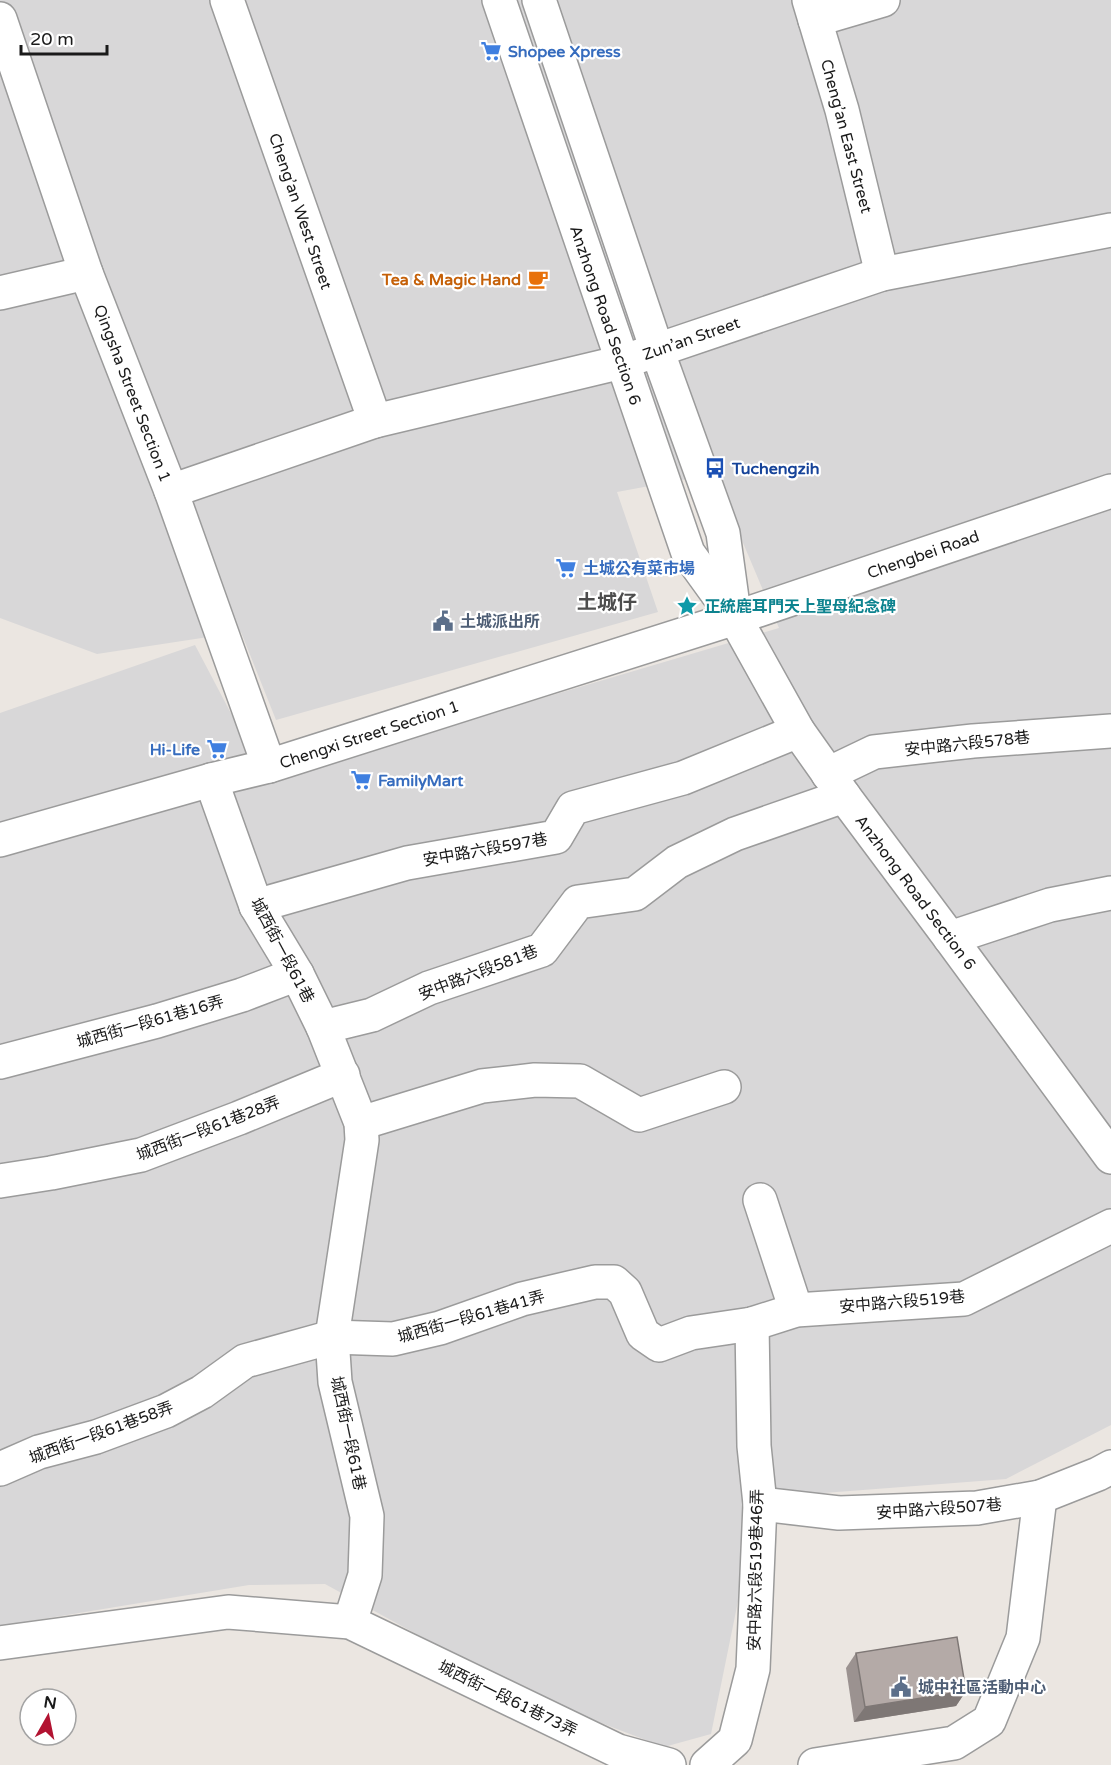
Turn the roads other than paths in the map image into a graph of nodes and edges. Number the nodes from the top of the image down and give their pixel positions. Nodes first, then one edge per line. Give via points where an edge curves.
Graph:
1 (227, 0) edge
2 (499, 0) edge
3 (539, 0) edge
4 (883, 0) edge
5 (812, 10) edge
6 (0, 19) edge
7 (1111, 230) edge
8 (86, 273) junction
9 (882, 274) junction
10 (0, 292) edge
11 (657, 350) junction
12 (622, 362) junction
13 (375, 421) junction
14 (171, 491) junction
15 (1111, 491) edge
16 (735, 618) junction
17 (1111, 730) edge
18 (798, 731) junction
19 (269, 766) junction
20 (211, 780) junction
21 (836, 785) junction
22 (0, 840) edge
23 (1111, 893) edge
24 (256, 906) junction
25 (950, 938) junction
26 (297, 974) junction
27 (323, 1027) junction
28 (0, 1062) edge
29 (343, 1075) junction
30 (724, 1087) dead end
31 (361, 1123) junction
32 (1111, 1157) edge
33 (0, 1180) edge
34 (760, 1200) dead end
35 (1111, 1226) edge
36 (796, 1310) junction
37 (752, 1324) junction
38 (332, 1336) junction
39 (1111, 1467) edge
40 (0, 1469) edge
41 (1040, 1497) junction
42 (760, 1504) junction
43 (350, 1622) junction
44 (0, 1643) edge
45 (669, 1765) edge
46 (707, 1765) edge
47 (815, 1765) edge

1 - 13 street, Cheng’an West Street
2 - 12 street, Anzhong Road Section 6
3 - 11 street, Anzhong Road Section 6
4 - 5 street
5 - 9 street, Cheng’an East Street via 842,110
6 - 8 street, Qingsha Street Section 1
7 - 9 street, Zun’an Street
8 - 10 street
8 - 14 street, Qingsha Street Section 1
9 - 11 street, Zun’an Street
11 - 12 street, Zun’an Street
11 - 16 street, Anzhong Road Section 6 via 723,533
12 - 13 street, Zun’an Street
12 - 16 street, Anzhong Road Section 6 via 688,554
13 - 14 street, Zun’an Street
14 - 19 street, Qingsha Street Section 1
15 - 16 street, Chengbei Road
16 - 18 street, Anzhong Road Section 6
16 - 19 street, Chengxi Street Section 1
17 - 21 street, 安中路六段578巷 via 874,752
18 - 21 street, Anzhong Road Section 6
18 - 24 street, 安中路六段597巷 via 683,778 573,808 555,837 407,863
19 - 20 street, Chengxi Street Section 1
20 - 22 street, Chengxi Street Section 1
20 - 24 street, 城西街一段61巷
21 - 25 street, Anzhong Road Section 6
21 - 27 street, 安中路六段581巷 via 676,862 635,894 578,902 542,950 429,988 372,1015
23 - 25 street via 1050,905
24 - 26 street, 城西街一段61巷
25 - 32 street, Anzhong Road Section 6
26 - 27 street, 城西街一段61巷
26 - 28 street, 城西街一段61巷16弄 via 157,1021
27 - 29 street, 城西街一段61巷
29 - 31 street, 城西街一段61巷
29 - 33 street, 城西街一段61巷28弄 via 141,1155
30 - 31 street via 639,1115 580,1082 535,1080 482,1086
31 - 38 street, 城西街一段61巷 via 362,1140
34 - 36 street
35 - 36 street, 安中路六段519巷 via 964,1299
36 - 37 street, 安中路六段519巷
37 - 38 street, 城西街一段61巷41弄 via 691,1333 659,1345 643,1334 625,1292 614,1282 595,1282 522,1299 440,1328 393,1339
37 - 42 street, 安中路六段519巷46弄 via 754,1446
38 - 40 street, 城西街一段61巷58弄 via 245,1361 202,1392 166,1411 96,1437 39,1452
38 - 43 street, 城西街一段61巷 via 336,1382 367,1516 365,1575
39 - 41 street, 安中路六段507巷
41 - 42 street, 安中路六段507巷 via 977,1508 839,1513
41 - 47 street via 1023,1638 989,1721 954,1743
42 - 46 street, 安中路六段519巷46弄 via 753,1669 735,1740
43 - 44 street via 228,1612
43 - 45 street, 城西街一段61巷73弄 via 618,1751

